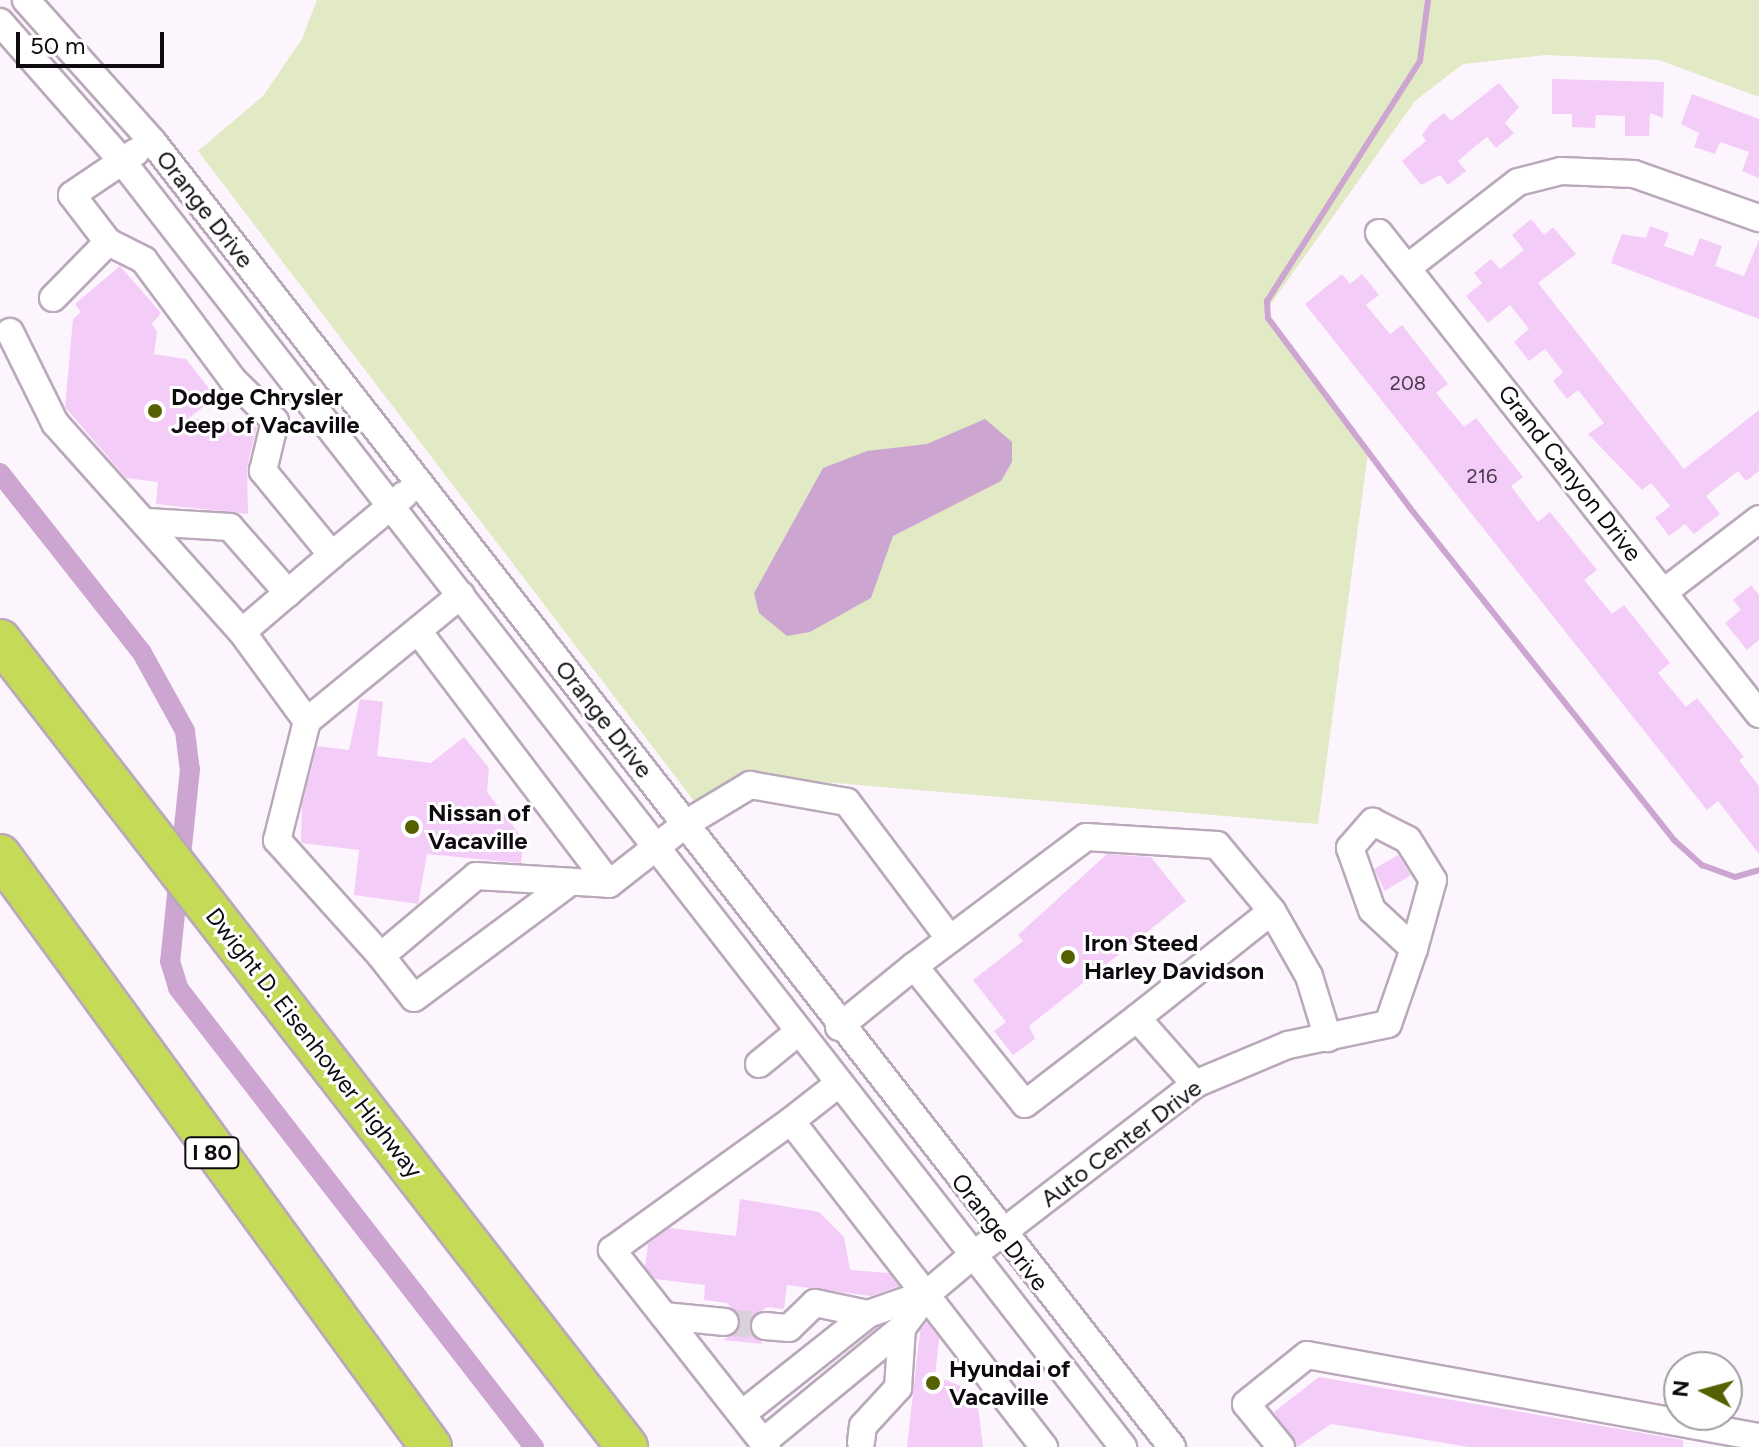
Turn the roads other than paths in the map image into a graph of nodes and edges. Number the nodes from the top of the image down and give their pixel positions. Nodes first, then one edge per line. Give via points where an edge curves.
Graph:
1 (26, 0) edge
2 (0, 22) edge
3 (152, 141) junction
4 (122, 161) junction
5 (1759, 218) edge
6 (1379, 233) dead end
7 (108, 242) junction
8 (1407, 268) junction
9 (53, 298) dead end
10 (10, 332) dead end
11 (419, 483) junction
12 (391, 505) junction
13 (1759, 519) edge
14 (147, 522) junction
15 (332, 555) junction
16 (1664, 592) junction
17 (288, 593) junction
18 (461, 595) junction
19 (418, 631) junction
20 (242, 632) junction
21 (0, 640) edge
22 (1759, 714) edge
23 (307, 721) junction
24 (687, 823) junction
25 (658, 846) junction
26 (0, 855) edge
27 (570, 882) junction
28 (609, 884) junction
29 (1272, 911) junction
30 (950, 939) junction
31 (1414, 949) dead end
32 (381, 956) junction
33 (914, 966) junction
34 (1137, 1018) junction
35 (839, 1027) junction
36 (797, 1033) junction
37 (1328, 1038) junction
38 (759, 1064) dead end
39 (1195, 1084) junction
40 (837, 1085) junction
41 (791, 1121) junction
42 (1002, 1233) junction
43 (972, 1256) junction
44 (928, 1293) junction
45 (868, 1314) junction
46 (664, 1316) junction
47 (725, 1322) tunnel mouth
48 (765, 1326) tunnel mouth
49 (902, 1328) junction
50 (742, 1414) junction
51 (1699, 1437) edge
52 (1759, 1437) edge
53 (861, 1442) dead end
54 (1112, 1443) edge
55 (765, 1444) edge
56 (431, 1447) edge
57 (627, 1447) edge
58 (1044, 1447) edge
59 (1172, 1447) edge
60 (1281, 1447) edge

1 - 3 street, Orange Drive
2 - 4 street, Orange Drive
3 - 4 street
3 - 11 street, Orange Drive
4 - 7 street via 72,195
4 - 12 street, Orange Drive
5 - 8 street via 1634,174 1561,171 1518,182
6 - 8 street, Grand Canyon Drive
7 - 9 street
7 - 15 street via 144,260 233,380 275,421 263,471
8 - 16 street, Grand Canyon Drive
10 - 14 street via 55,423
11 - 12 street
11 - 24 street, Orange Drive
12 - 15 street
12 - 18 street, Orange Drive
13 - 16 street
14 - 17 street via 230,527
14 - 20 street
15 - 17 street
16 - 22 street, Grand Canyon Drive
17 - 20 street
18 - 19 street
18 - 25 street, Orange Drive
19 - 23 street
19 - 28 street
20 - 23 street
21 - 57 highway, Dwight D. Eisenhower Highway
23 - 32 street via 277,840
24 - 25 street
24 - 30 street via 750,785 847,802
24 - 35 street, Orange Drive
25 - 28 street
25 - 36 street, Orange Drive
26 - 56 highway, I 80
27 - 28 street
27 - 32 street via 476,876
27 - 32 street via 414,998
29 - 30 street via 1217,845 1086,837
29 - 34 street
29 - 37 street via 1309,976
30 - 33 street
31 - 37 street, Auto Center Drive via 1388,1024
33 - 34 street via 1025,1104
33 - 35 street
34 - 39 street
35 - 42 street, Orange Drive
36 - 38 street
36 - 40 street, Orange Drive
37 - 39 street, Auto Center Drive via 1288,1045
39 - 42 street, Auto Center Drive
40 - 41 street
40 - 43 street, Orange Drive
41 - 44 street
41 - 46 street via 612,1250
42 - 43 street, Auto Center Drive
42 - 59 street, Orange Drive
43 - 44 street, Auto Center Drive
43 - 54 street, Orange Drive
44 - 45 street
44 - 49 street
44 - 58 street
45 - 48 street via 815,1303 789,1328
45 - 50 street
46 - 47 street
46 - 50 street
49 - 53 street via 898,1388 863,1426
49 - 55 street
50 - 55 street
51 - 52 street
51 - 60 street via 1307,1355 1246,1404

